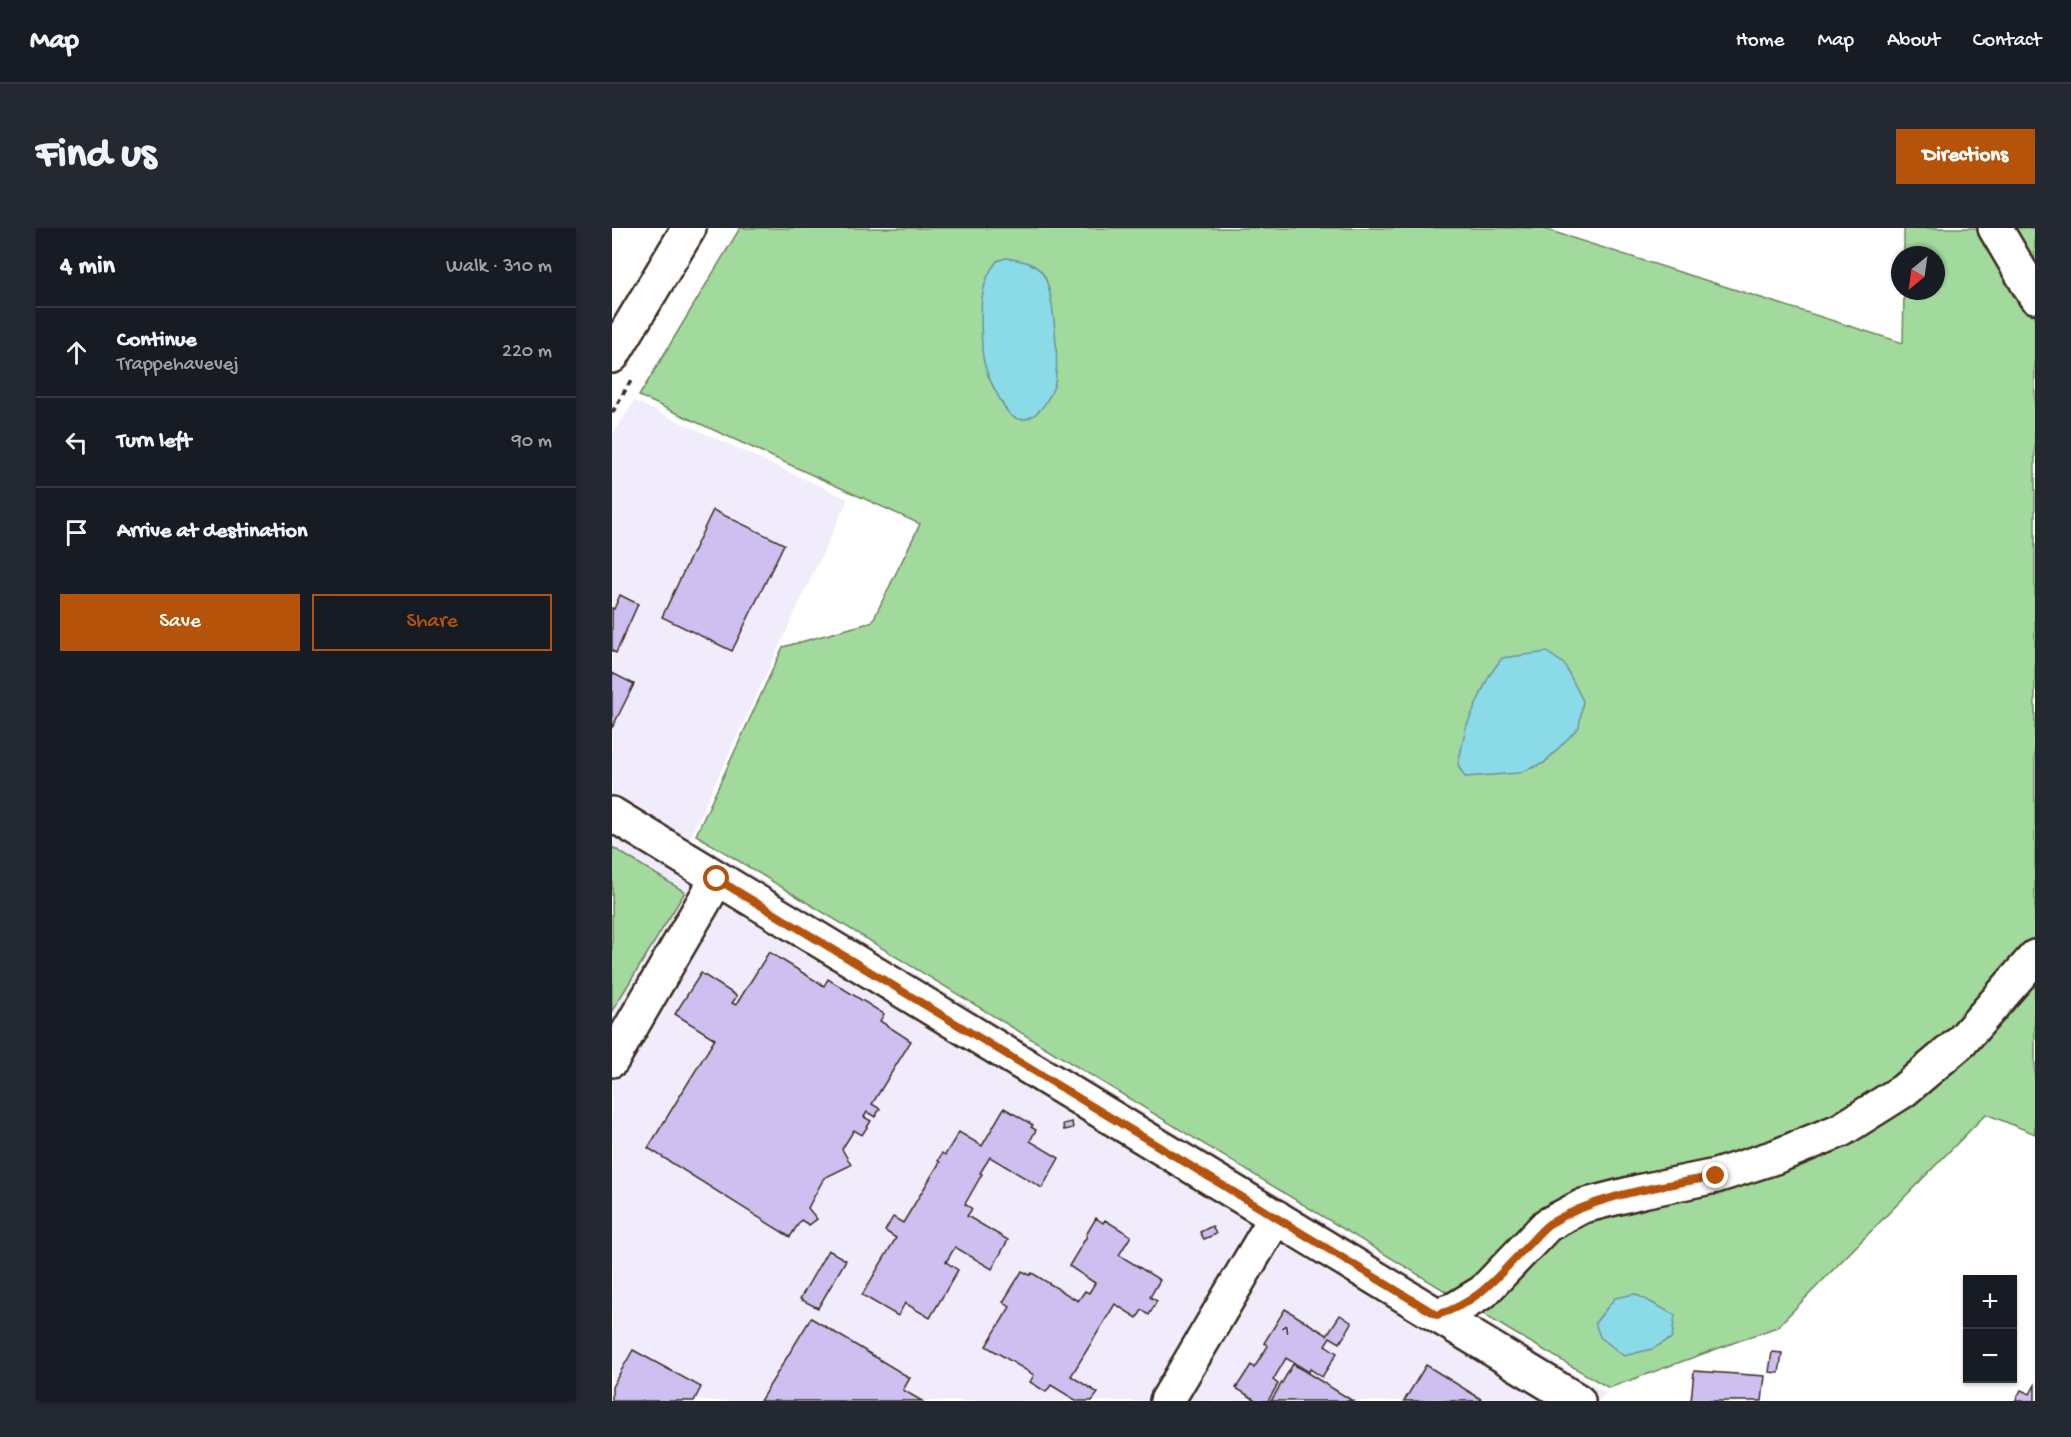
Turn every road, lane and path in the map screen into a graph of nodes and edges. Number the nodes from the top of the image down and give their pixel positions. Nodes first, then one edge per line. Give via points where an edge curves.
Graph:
1 (689, 228) edge
2 (1995, 228) edge
3 (2035, 296) edge
4 (612, 356) edge
5 (612, 814) edge
6 (717, 879) junction
7 (2035, 957) edge
8 (612, 1060) edge
9 (1276, 1217) junction
10 (1437, 1315) junction
11 (1167, 1401) edge
12 (1578, 1401) edge

1 - 4 street
2 - 3 street
5 - 6 street
6 - 8 street
6 - 9 street
7 - 10 street via 1961,1042 1903,1091 1841,1130 1716,1176 1583,1206 1547,1226 1483,1292 1455,1310
9 - 10 street
9 - 11 street
10 - 12 street

